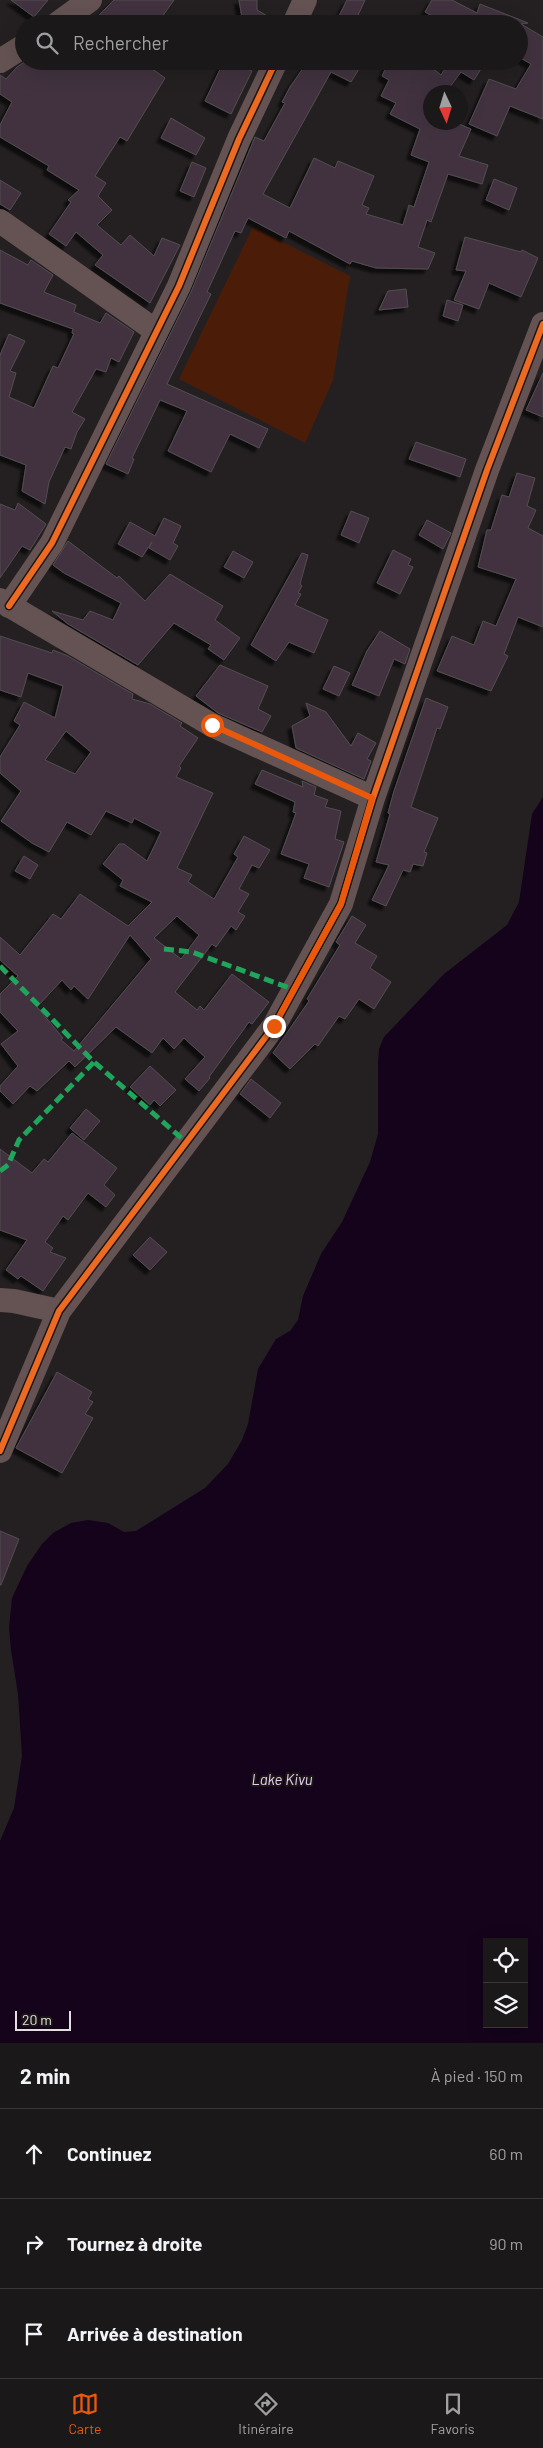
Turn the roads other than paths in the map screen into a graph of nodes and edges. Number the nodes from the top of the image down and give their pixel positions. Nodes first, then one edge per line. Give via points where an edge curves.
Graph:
1 (90, 0) edge
2 (305, 0) edge
3 (69, 15) edge
4 (298, 15) edge
5 (15, 52) edge
6 (0, 61) edge
7 (272, 70) edge
8 (0, 221) edge
9 (543, 324) edge
10 (156, 331) junction
11 (5, 603) edge
12 (372, 798) junction
13 (0, 1300) edge
14 (59, 1311) junction
15 (0, 1451) edge

1 - 3 street
2 - 4 street
5 - 6 street
7 - 10 street via 239,139 179,286
8 - 10 street
9 - 12 street via 487,470
10 - 11 street via 52,543
11 - 12 street via 212,725
12 - 14 street via 341,904 274,1026
13 - 14 street
14 - 15 street

